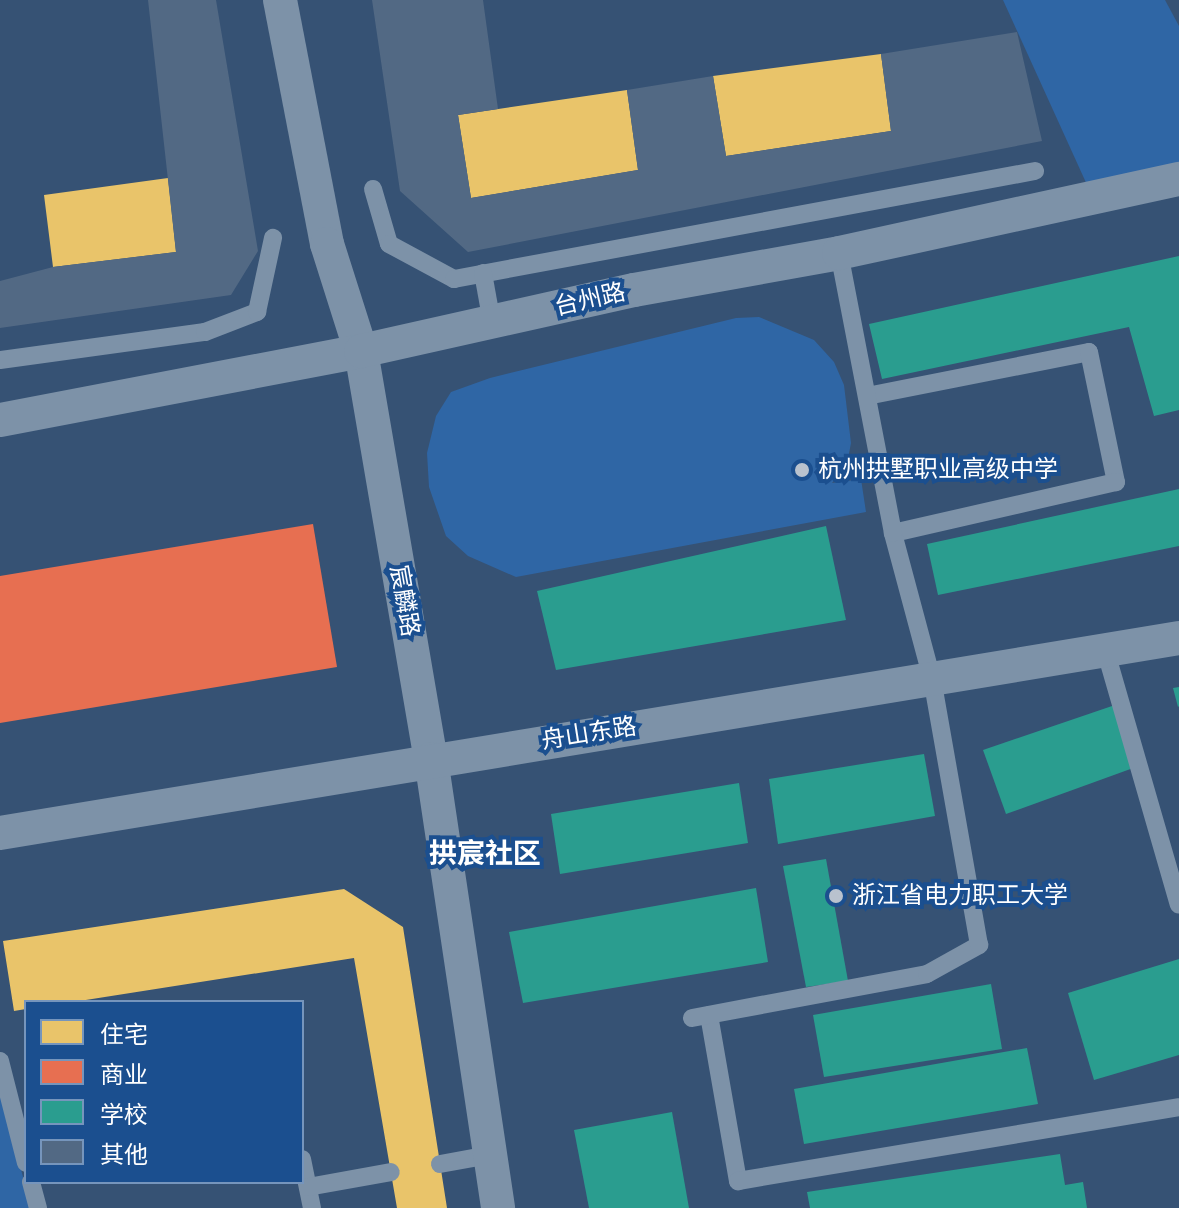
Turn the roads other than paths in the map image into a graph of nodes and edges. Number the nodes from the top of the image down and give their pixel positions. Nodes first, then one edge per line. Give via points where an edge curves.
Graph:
1 (280, 0) edge
2 (1035, 171) dead end
3 (1179, 179) edge
4 (373, 189) dead end
5 (273, 238) dead end
6 (839, 253) junction
7 (483, 273) junction
8 (492, 323) junction
9 (361, 351) junction
10 (0, 360) edge
11 (867, 396) junction
12 (0, 420) edge
13 (893, 533) junction
14 (1179, 638) edge
15 (1105, 649) junction
16 (932, 679) junction
17 (431, 759) junction
18 (0, 833) edge
19 (1179, 905) edge
20 (0, 1061) edge
21 (18, 1101) edge
22 (1179, 1107) edge
23 (24, 1148) edge
24 (490, 1155) junction
25 (440, 1164) dead end
26 (304, 1168) edge
27 (391, 1172) dead end
28 (32, 1184) edge
29 (308, 1187) junction
30 (38, 1208) edge
31 (312, 1208) edge
32 (498, 1208) edge

1 - 9 street, 宸麟路 via 327,244
2 - 7 lane
3 - 6 street, 台州路
4 - 7 lane via 389,244 454,279
5 - 10 lane via 257,312 205,332
6 - 8 street, 台州路 via 634,290
6 - 11 lane
7 - 8 lane
8 - 9 street, 台州路
9 - 12 street, 台州路
9 - 17 street, 宸麟路
11 - 13 lane
11 - 13 lane via 1089,352 1116,482
13 - 16 lane
14 - 15 street, 舟山东路
15 - 16 street, 舟山东路
15 - 19 lane
16 - 17 street, 舟山东路
16 - 22 lane via 979,945 927,974 700,1016 738,1181
17 - 18 street, 舟山东路
17 - 24 street, 宸麟路
20 - 21 lane
21 - 23 lane
24 - 25 lane
24 - 32 street, 宸麟路
26 - 29 lane
27 - 29 lane
28 - 30 lane
29 - 31 lane

